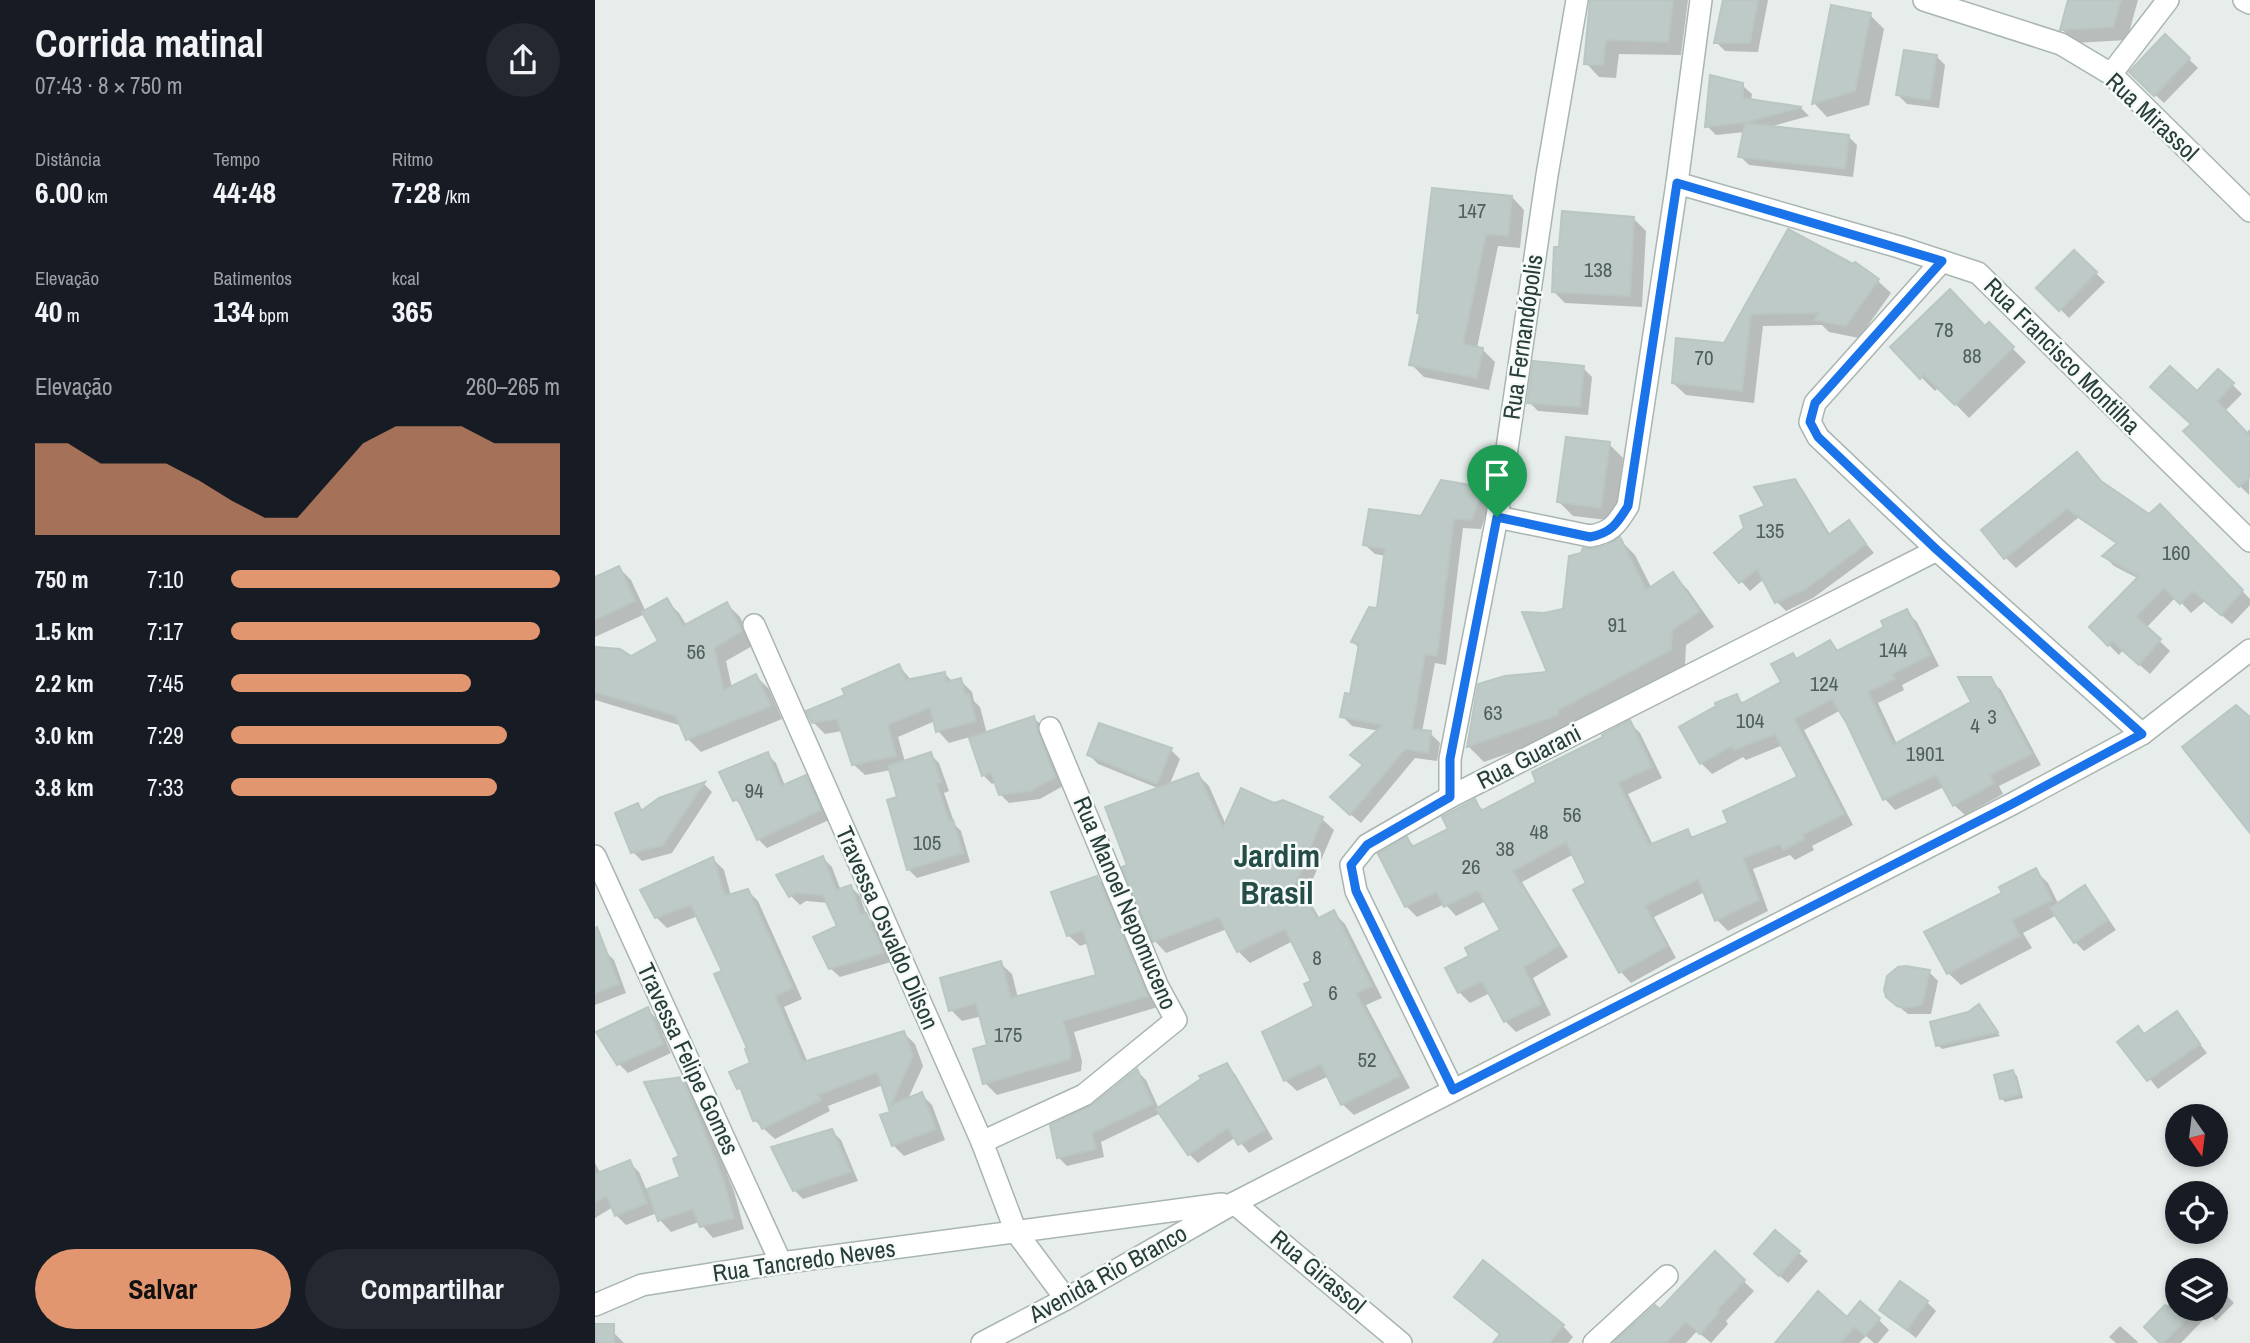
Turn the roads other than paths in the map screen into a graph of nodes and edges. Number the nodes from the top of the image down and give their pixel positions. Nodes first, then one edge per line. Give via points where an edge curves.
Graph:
1 (1577, 0) edge
2 (1701, 0) edge
3 (1924, 0) edge
4 (2168, 0) edge
5 (2245, 0) edge
6 (2250, 3) edge
7 (2111, 74) junction
8 (1677, 183) junction
9 (2250, 211) edge
10 (1942, 261) junction
11 (1497, 517) junction
12 (2250, 541) edge
13 (1937, 550) junction
14 (754, 625) dead end
15 (2250, 650) edge
16 (1050, 728) dead end
17 (2142, 734) junction
18 (1450, 797) junction
19 (595, 856) edge
20 (1453, 1090) junction
21 (982, 1142) junction
22 (1234, 1203) junction
23 (1016, 1232) junction
24 (781, 1263) junction
25 (1667, 1276) dead end
26 (1066, 1299) junction
27 (595, 1305) edge
28 (1397, 1342) edge
29 (982, 1343) edge
30 (1594, 1343) edge

1 - 11 street, Rua Fernandópolis
2 - 8 street
3 - 7 street, Rua Mirassol via 2061,44
4 - 7 street
5 - 6 street
7 - 9 street, Rua Mirassol
8 - 10 street, Rua Francisco Montilha
8 - 11 street via 1628,506 1605,534 1590,537
10 - 12 street, Rua Francisco Montilha via 1977,273
10 - 13 street via 1815,403 1810,422 1818,437
11 - 18 street, Rua Fernandópolis via 1450,759
13 - 17 street
13 - 18 street, Rua Guarani
14 - 21 street, Travessa Osvaldo Dilson
15 - 17 street, Avenida Rio Branco
16 - 21 street, Rua Manoel Nepomuceno via 1176,1020 1084,1095
17 - 20 street, Avenida Rio Branco
18 - 20 street, Rua Guarani via 1367,845 1351,865 1356,891
19 - 24 street, Travessa Felipe Gomes
20 - 22 street, Avenida Rio Branco
21 - 23 street, Travessa Osvaldo Dilson
22 - 23 street, Rua Tancredo Neves
22 - 26 street, Avenida Rio Branco
22 - 28 street, Rua Girassol
23 - 24 street, Rua Tancredo Neves
23 - 26 street
24 - 27 street, Rua Tancredo Neves via 642,1285
25 - 30 street
26 - 29 street, Avenida Rio Branco

